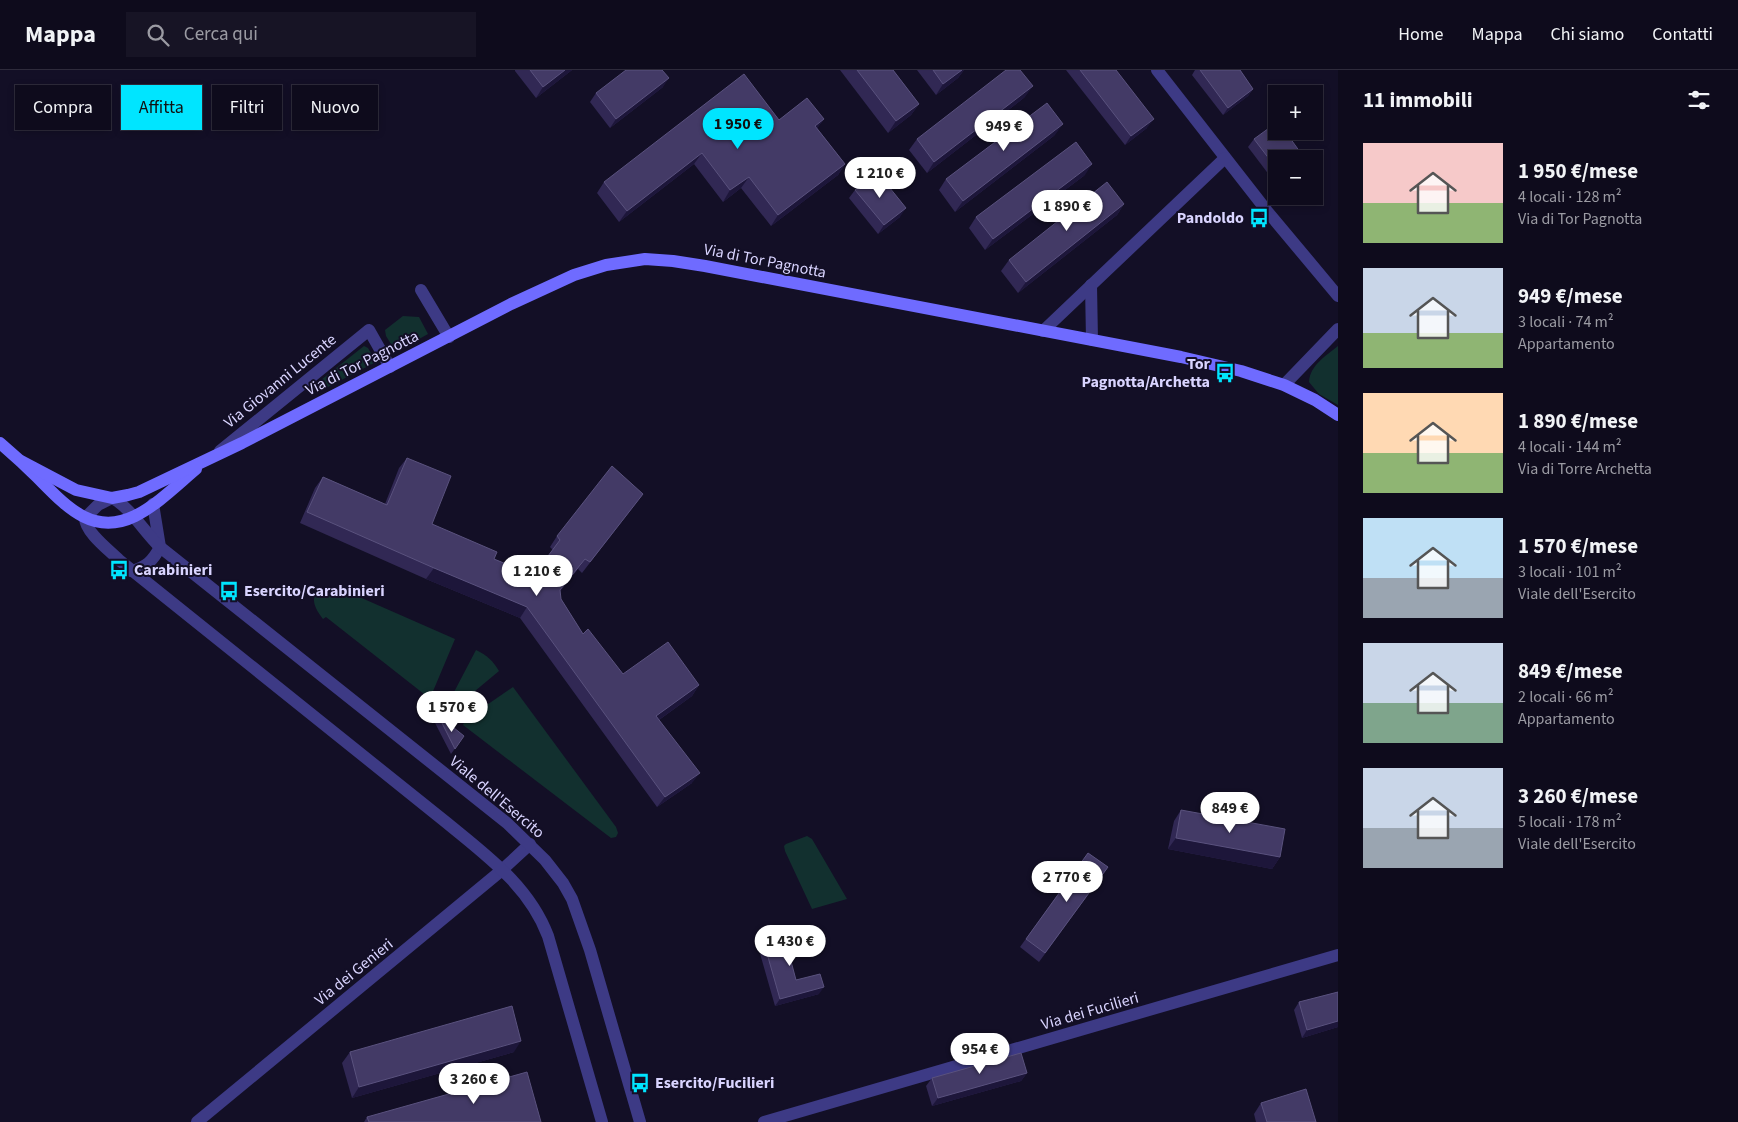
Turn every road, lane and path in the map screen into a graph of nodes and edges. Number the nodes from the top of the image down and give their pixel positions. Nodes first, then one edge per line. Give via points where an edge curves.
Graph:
1 (1157, 70) edge
2 (1225, 158) junction
3 (1091, 285) junction
4 (421, 290) dead end
5 (1338, 296) edge
6 (1338, 329) edge
7 (1043, 331) junction
8 (449, 337) junction
9 (1092, 340) junction
10 (390, 368) junction
11 (1284, 385) junction
12 (1338, 416) edge
13 (0, 443) edge
14 (213, 458) junction
15 (21, 461) junction
16 (112, 498) junction
17 (153, 504) junction
18 (133, 517) junction
19 (85, 518) junction
20 (160, 547) junction
21 (131, 570) junction
22 (530, 844) junction
23 (502, 870) junction
24 (1338, 955) edge
25 (198, 1122) edge
26 (602, 1122) edge
27 (640, 1122) edge
28 (764, 1122) edge

1 - 2 street
2 - 3 street
2 - 5 street
3 - 7 street
3 - 9 street
4 - 8 street
6 - 11 street
7 - 8 street, Via di Tor Pagnotta via 736,271 645,259 606,265 574,275
7 - 9 street, Via di Tor Pagnotta
8 - 10 street, Via di Tor Pagnotta
9 - 11 street, Via di Tor Pagnotta via 1241,371
10 - 14 street, Via di Tor Pagnotta
10 - 14 street, Via Giovanni Lucente via 369,330
11 - 12 street, Via di Tor Pagnotta
13 - 15 street, Via di Tor Pagnotta
14 - 16 street, Via di Tor Pagnotta via 139,492
14 - 17 street, Via di Tor Pagnotta
15 - 16 street, Via di Tor Pagnotta via 76,490
15 - 19 street, Via di Tor Pagnotta via 65,505
16 - 18 street, Viale dell'Esercito via 124,505
16 - 19 street via 101,503
17 - 18 street, Via di Tor Pagnotta
17 - 20 street
18 - 19 street, Via di Tor Pagnotta via 110,523
18 - 20 street, Viale dell'Esercito
19 - 21 street via 87,526 98,539
20 - 21 street via 150,563
20 - 22 street, Viale dell'Esercito
21 - 23 street
22 - 23 street, Via dei Genieri
22 - 27 street, Viale dell'Esercito via 551,866 572,899
23 - 25 street, Via dei Genieri
23 - 26 street via 526,896 545,928
24 - 28 street, Via dei Fucilieri

